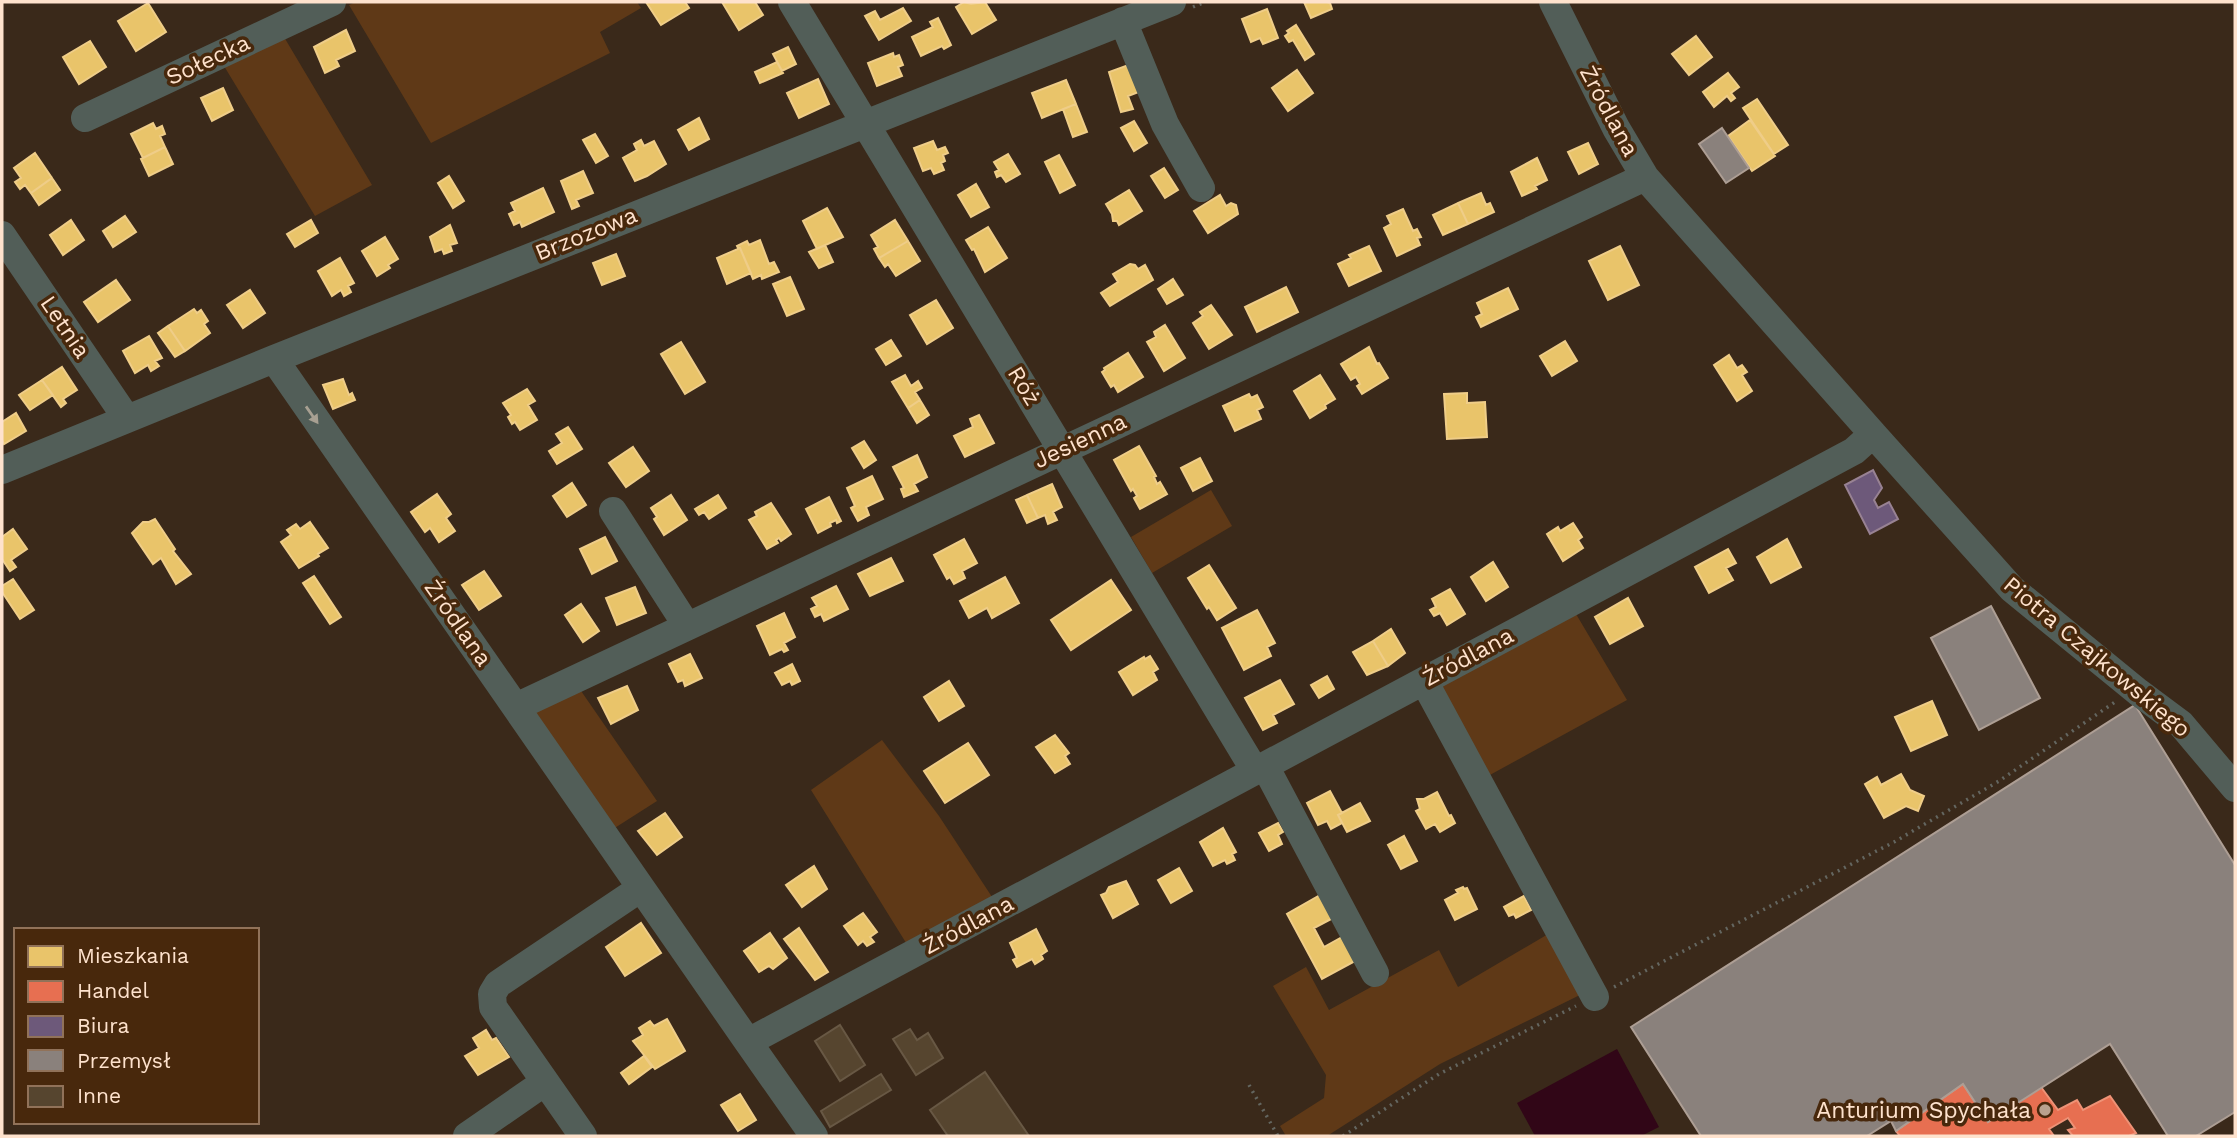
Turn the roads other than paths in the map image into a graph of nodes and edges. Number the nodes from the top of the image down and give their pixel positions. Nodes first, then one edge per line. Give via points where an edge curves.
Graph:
1 (332, 2) edge
2 (792, 2) edge
3 (1172, 2) edge
4 (1553, 2) edge
5 (1123, 21) junction
6 (85, 118) dead end
7 (864, 124) junction
8 (1645, 177) junction
9 (1201, 188) dead end
10 (2, 235) edge
11 (274, 359) junction
12 (127, 419) junction
13 (1873, 433) junction
14 (1062, 449) junction
15 (2, 470) edge
16 (613, 511) dead end
17 (687, 626) junction
18 (1424, 681) junction
19 (516, 707) junction
20 (1260, 768) junction
21 (2235, 788) edge
22 (641, 888) junction
23 (1374, 973) dead end
24 (1595, 997) road end
25 (748, 1042) junction
26 (545, 1082) junction
27 (467, 1136) edge
28 (583, 1136) edge
29 (814, 1136) edge

1 - 6 street, Sołecka
2 - 7 street, Róż
3 - 5 street, Brzozowa
4 - 8 street, Źródlana
5 - 7 street, Brzozowa
5 - 9 street via 1165,124
7 - 11 street, Brzozowa
7 - 14 street, Róż
8 - 13 street, Źródlana
8 - 14 street, Jesienna
10 - 12 street, Letnia
11 - 12 street, Brzozowa
11 -> 19 street, Źródlana
12 - 15 street, Brzozowa
13 - 18 street, Źródlana via 1854,451
13 - 21 street, Piotra Czajkowskiego via 2012,589 2181,724
14 - 17 street, Jesienna
14 - 20 street, Róż
16 - 17 street
17 - 19 street, Jesienna
18 - 20 street, Źródlana
18 - 24 street
19 - 22 street, Źródlana
20 - 23 street, Róż
20 - 25 street, Źródlana
22 - 25 street, Źródlana
22 - 26 street via 498,984 492,994 493,1007
25 - 29 street
26 - 27 street
26 - 28 street

